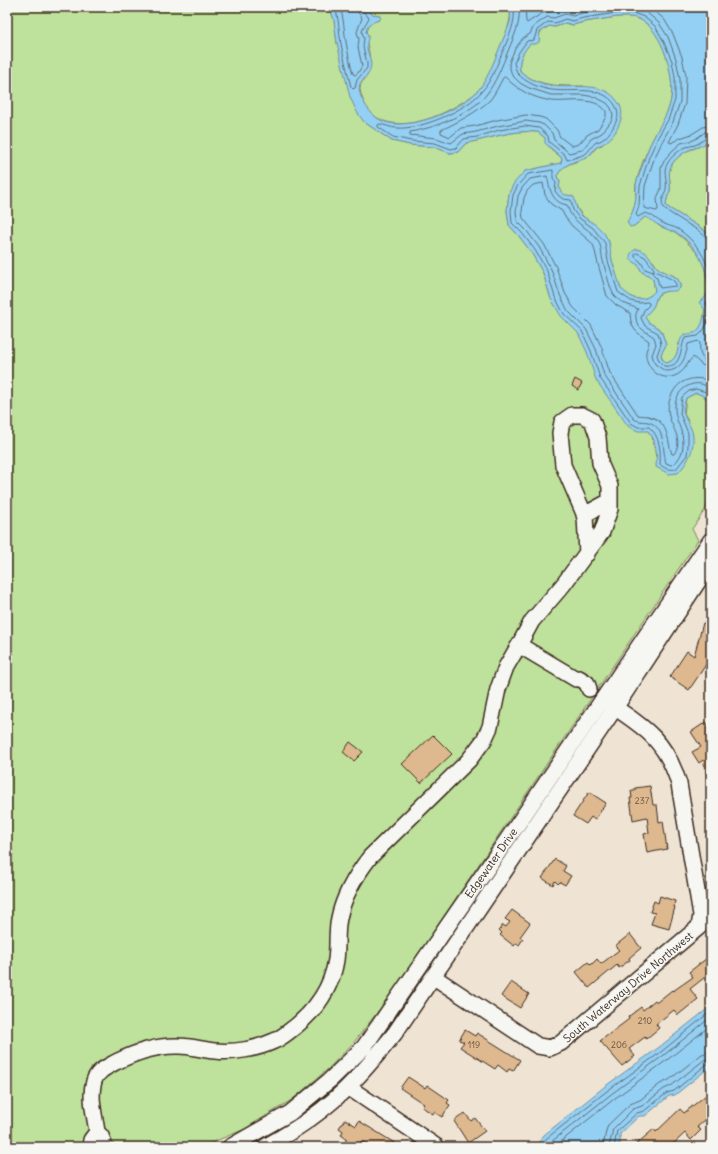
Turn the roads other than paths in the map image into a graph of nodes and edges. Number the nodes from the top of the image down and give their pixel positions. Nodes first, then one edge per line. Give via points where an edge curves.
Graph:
1 (610, 501) junction
2 (584, 515) junction
3 (711, 540) edge
4 (587, 554) junction
5 (711, 562) edge
6 (519, 645) junction
7 (602, 699) junction
8 (615, 708) junction
9 (434, 977) junction
10 (348, 1087) junction
11 (96, 1132) junction
12 (90, 1147) edge
13 (105, 1147) edge
14 (230, 1147) edge
15 (265, 1147) edge
16 (437, 1147) edge

1 - 2 street
1 - 2 street via 610,486 600,463 598,436 592,420 582,415 572,415 562,422 560,433 563,465
1 - 4 street via 602,532
2 - 4 street
3 - 7 street, Edgewater Drive
4 - 6 street via 532,621
5 - 8 street, Edgewater Drive
6 - 7 street, South Waterway Drive Northwest via 587,683 589,689
6 - 11 street via 506,667 484,740 469,760 370,857 356,875 346,895 339,919 332,977 325,994 309,1015 275,1041 256,1047 216,1051 179,1046 152,1048 109,1066 94,1080 92,1090
7 - 8 street, South Waterway Drive Northwest
7 - 14 street, Edgewater Drive via 364,1047 290,1113
8 - 9 street, Edgewater Drive
8 - 9 street, South Waterway Drive Northwest via 656,739 675,772 701,915 699,927 561,1043 550,1048 538,1046
9 - 10 street, Edgewater Drive via 395,1033
10 - 15 street, Edgewater Drive via 312,1118
10 - 16 street
11 - 12 street
11 - 13 street via 101,1136

